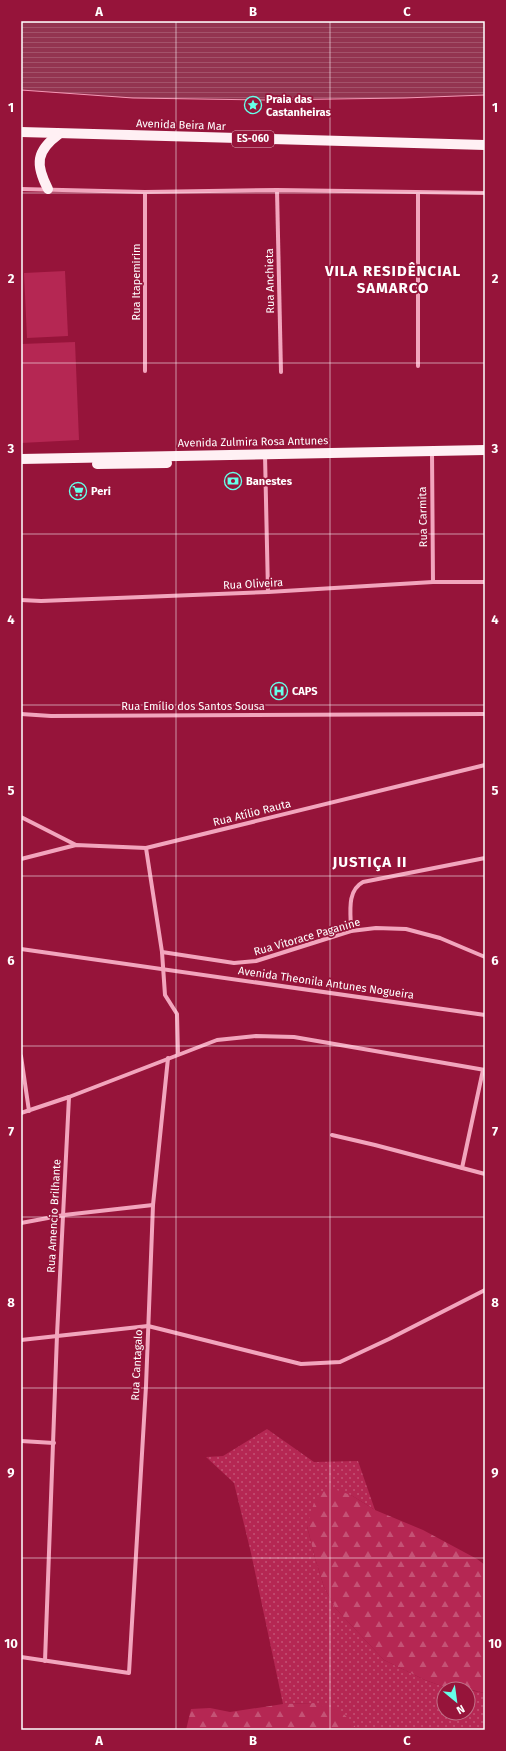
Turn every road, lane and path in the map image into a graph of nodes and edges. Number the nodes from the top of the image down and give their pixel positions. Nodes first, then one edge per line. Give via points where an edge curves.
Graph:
1 (21, 132) edge
2 (59, 134) junction
3 (485, 145) edge
4 (21, 189) edge
5 (48, 189) junction
6 (277, 190) junction
7 (145, 192) junction
8 (418, 193) junction
9 (485, 193) edge
10 (418, 366) dead end
11 (145, 371) dead end
12 (281, 372) dead end
13 (485, 450) edge
14 (432, 454) junction
15 (485, 457) edge
16 (265, 458) junction
17 (21, 459) edge
18 (21, 465) edge
19 (433, 582) junction
20 (485, 582) edge
21 (268, 592) junction
22 (21, 600) edge
23 (21, 714) edge
24 (485, 714) edge
25 (485, 766) edge
26 (21, 816) edge
27 (76, 845) junction
28 (146, 848) junction
29 (485, 858) edge
30 (21, 859) edge
31 (351, 931) junction
32 (21, 949) edge
33 (162, 952) junction
34 (485, 957) edge
35 (164, 968) junction
36 (485, 1015) edge
37 (178, 1054) junction
38 (21, 1056) edge
39 (168, 1058) junction
40 (484, 1070) edge
41 (69, 1097) junction
42 (29, 1110) junction
43 (21, 1113) edge
44 (332, 1136) dead end
45 (462, 1168) junction
46 (485, 1174) edge
47 (153, 1205) junction
48 (64, 1215) junction
49 (21, 1223) edge
50 (485, 1290) edge
51 (148, 1326) junction
52 (57, 1335) junction
53 (21, 1340) edge
54 (21, 1441) edge
55 (54, 1443) junction
56 (21, 1658) edge
57 (45, 1661) junction

1 - 2 main road, Avenida Beira Mar / ES-060
2 - 3 main road, Avenida Beira Mar / ES-060
2 - 5 main road via 48,142 42,151 41,174
4 - 5 street
5 - 7 street
6 - 7 street
6 - 8 street
6 - 12 street, Rua Anchieta
7 - 11 street, Rua Itapemirim
8 - 9 street
8 - 10 street
13 - 14 main road, Avenida Zulmira Rosa Antunes
14 - 15 main road, Avenida Zulmira Rosa Antunes
14 - 16 main road, Avenida Zulmira Rosa Antunes
14 - 19 street, Rua Carmita
16 - 17 main road, Avenida Zulmira Rosa Antunes
16 - 18 main road, Avenida Zulmira Rosa Antunes
16 - 21 street
19 - 20 street, Rua Oliveira
19 - 21 street, Rua Oliveira
21 - 22 street, Rua Oliveira
23 - 24 street, Rua Emílio dos Santos Sousa
25 - 28 street, Rua Atílio Rauta
26 - 27 street
27 - 28 street, Rua Atílio Rauta
27 - 30 street, Rua Atílio Rauta
28 - 33 street
29 - 31 street via 357,885 351,897
31 - 33 street, Rua Vitorace Paganine via 256,961 234,963
31 - 34 street, Rua Vitorace Paganine via 376,928 406,929 440,938
32 - 35 street, Avenida Theonila Antunes Nogueira
33 - 35 street
35 - 36 street, Avenida Theonila Antunes Nogueira
35 - 37 street via 165,995 177,1014
37 - 39 street
37 - 40 street via 217,1040 256,1036 294,1037
38 - 42 street
39 - 41 street
39 - 47 street, Rua Cantagalo
40 - 45 street
41 - 42 street
41 - 48 street, Rua Amencio Brilhante
42 - 43 street
44 - 45 street
45 - 46 street
47 - 48 street
47 - 51 street, Rua Cantagalo
48 - 49 street
48 - 52 street, Rua Amencio Brilhante
50 - 51 street via 340,1362 302,1364
51 - 52 street
51 - 57 street, Rua Cantagalo via 129,1673
52 - 53 street
52 - 55 street, Rua Amencio Brilhante
54 - 55 street
55 - 57 street, Rua Amencio Brilhante
56 - 57 street

